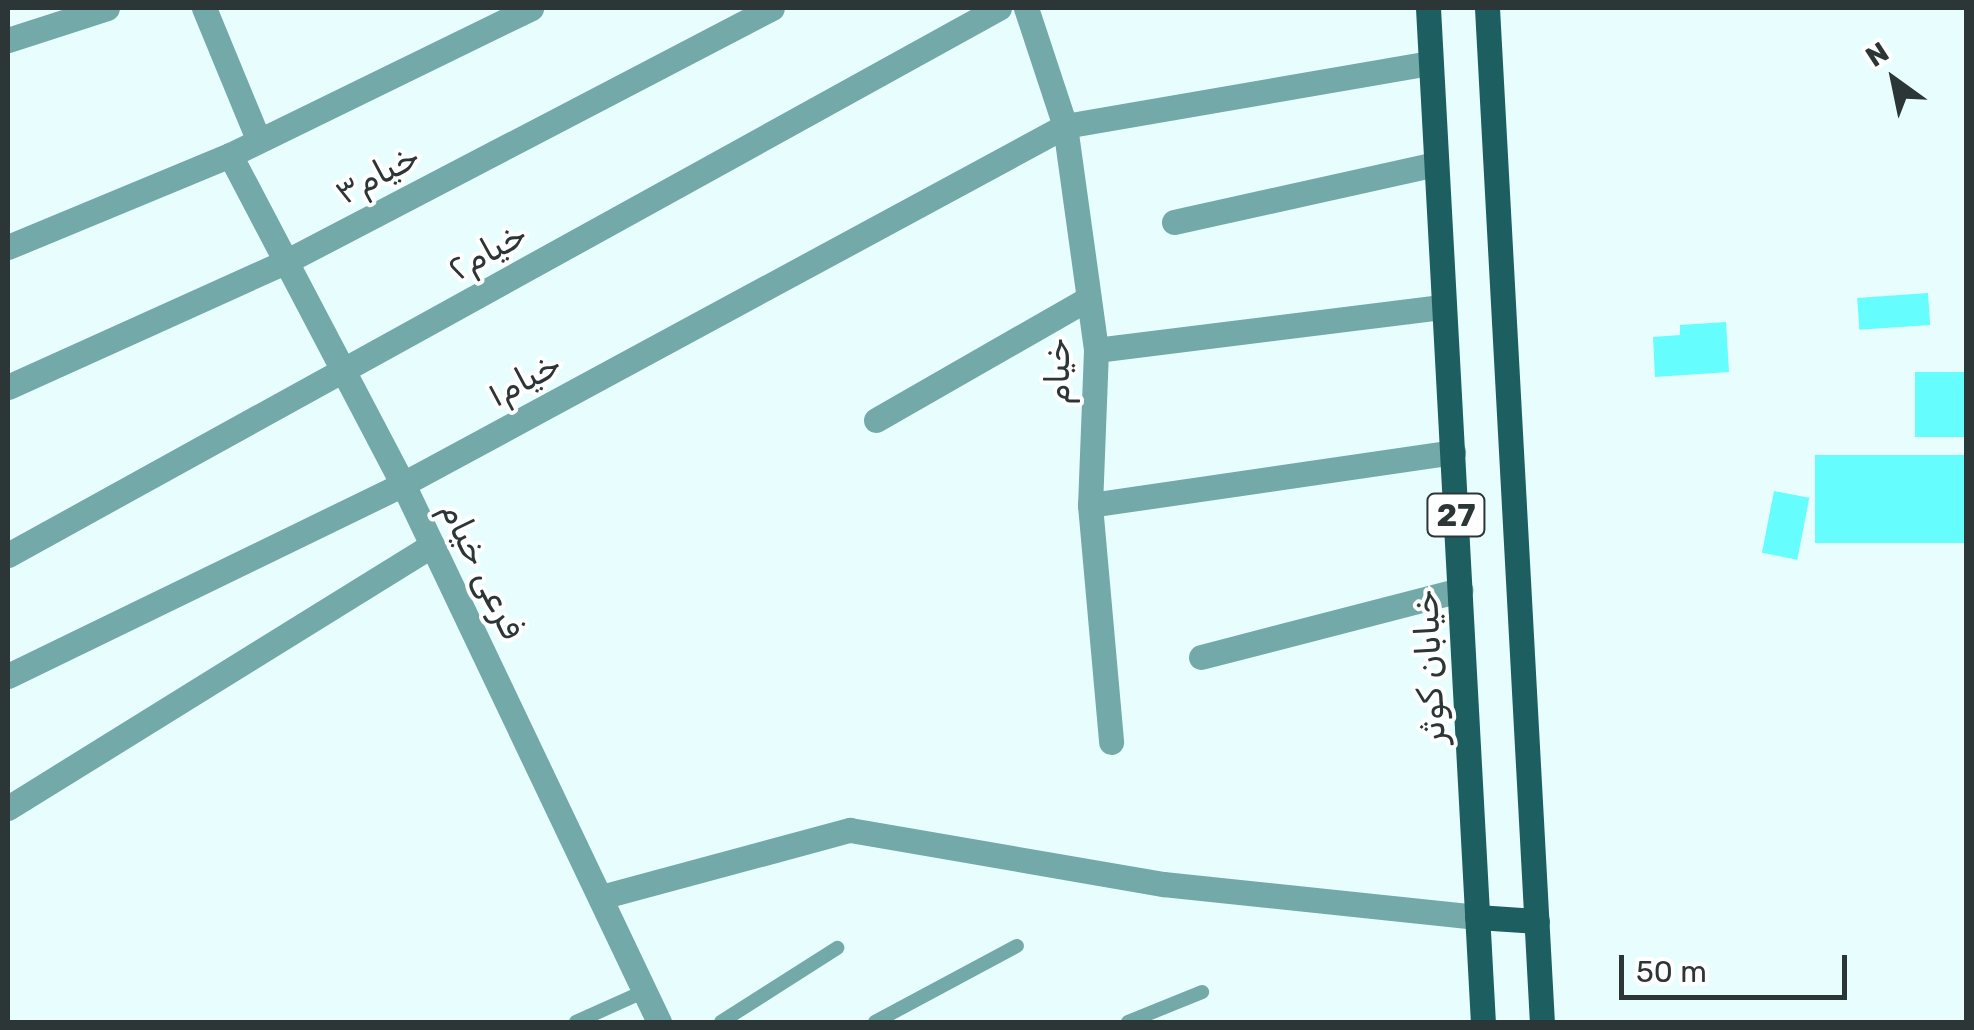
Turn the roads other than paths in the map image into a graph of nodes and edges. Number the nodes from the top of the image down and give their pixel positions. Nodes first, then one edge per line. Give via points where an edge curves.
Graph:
1 (107, 8) edge
2 (204, 8) edge
3 (531, 8) edge
4 (772, 8) edge
5 (999, 8) edge
6 (1026, 8) edge
7 (1428, 8) edge
8 (1487, 8) edge
9 (8, 40) edge
10 (1430, 63) junction
11 (1066, 126) junction
12 (258, 139) junction
13 (230, 154) junction
14 (1436, 164) junction
15 (1174, 222) dead end
16 (8, 247) edge
17 (284, 262) junction
18 (1089, 298) junction
19 (1443, 307) junction
20 (1096, 350) junction
21 (344, 370) junction
22 (8, 387) edge
23 (876, 420) dead end
24 (1452, 452) junction
25 (403, 484) junction
26 (1090, 506) junction
27 (432, 545) junction
28 (8, 555) edge
29 (1460, 590) junction
30 (1202, 657) dead end
31 (8, 676) edge
32 (1111, 742) dead end
33 (8, 808) edge
34 (601, 897) junction
35 (1477, 917) junction
36 (1537, 921) junction
37 (1017, 946) dead end
38 (838, 948) dead end
39 (646, 991) junction
40 (1202, 992) dead end
41 (576, 1022) edge
42 (659, 1022) edge
43 (721, 1022) edge
44 (875, 1022) edge
45 (1128, 1022) edge
46 (1482, 1022) edge
47 (1542, 1022) edge

1 - 9 street
2 - 12 street
3 - 12 street
4 - 17 street, خیام۳
5 - 21 street, خیام۲
6 - 11 street, خیام
7 - 10 main road, خیابان کوثر / 27
8 - 36 main road, 27
10 - 11 street, خیام۱
10 - 14 main road, خیابان کوثر / 27
11 - 18 street, خیام
11 - 25 street, خیام۱
12 - 13 street
13 - 16 street
13 - 17 street, فرعی خیام
14 - 15 street
14 - 19 main road, خیابان کوثر / 27
17 - 21 street, فرعی خیام
17 - 22 street, خیام۳
18 - 20 street, خیام
18 - 23 street
19 - 20 street
19 - 24 main road, خیابان کوثر / 27
20 - 26 street, خیام
21 - 25 street, فرعی خیام
21 - 28 street, خیام۲
24 - 26 street
24 - 29 main road, خیابان کوثر / 27
25 - 27 street, فرعی خیام
25 - 31 street, خیام۱
26 - 32 street, خیام
27 - 33 street
27 - 34 street, فرعی خیام
29 - 30 street
29 - 35 main road, خیابان کوثر / 27
34 - 35 street via 850,830 1164,884
34 - 39 street, فرعی خیام
35 - 36 main road
35 - 46 main road, خیابان کوثر / 27
36 - 47 main road, 27
37 - 44 lane
38 - 43 lane
39 - 41 lane
39 - 42 street, فرعی خیام
40 - 45 lane

